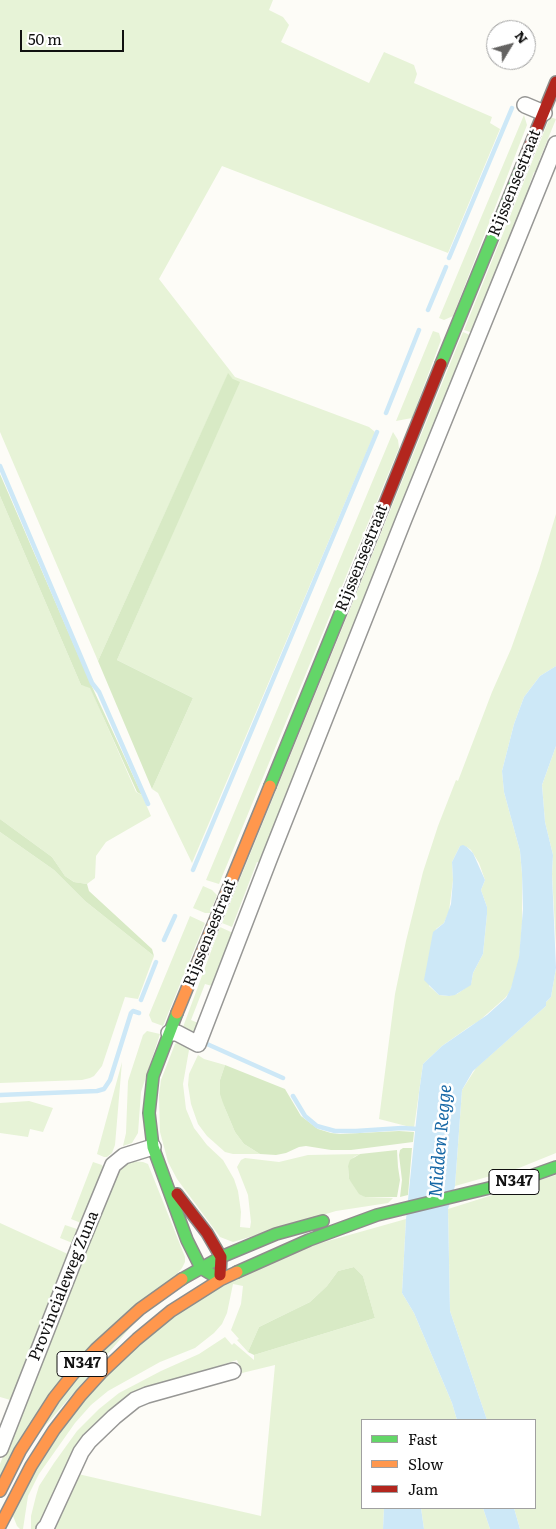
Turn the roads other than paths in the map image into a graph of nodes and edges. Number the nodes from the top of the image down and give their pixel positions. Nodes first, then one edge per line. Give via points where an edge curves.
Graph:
1 (556, 82) edge
2 (525, 105) dead end
3 (544, 113) junction
4 (556, 144) edge
5 (169, 1033) junction
6 (153, 1147) junction
7 (556, 1167) edge
8 (164, 1175) junction
9 (377, 1215) junction
10 (221, 1257) junction
11 (201, 1268) junction
12 (220, 1280) junction
13 (233, 1371) dead end
14 (0, 1448) edge
15 (0, 1492) edge
16 (2, 1526) edge
17 (44, 1529) edge

1 - 3 main road, Rijssensestraat
2 - 3 street
3 - 5 main road, Rijssensestraat
4 - 5 street, Rijssensestraat via 404,519 198,1044
5 - 6 main road, Rijssensestraat via 150,1093
6 - 8 main road, Rijssensestraat
6 - 14 street, Provincialeweg Zuna via 127,1154 113,1165
7 - 9 main road, N347 via 514,1182
8 - 10 main road, Rijssensestraat
8 - 11 main road, Rijssensestraat via 187,1240
9 - 10 main road, N347 via 336,1217 276,1234
9 - 12 main road, N347 via 309,1240
10 - 11 main road, N347
10 - 12 main road
11 - 12 main road
11 - 15 main road, N347 via 140,1309 72,1374 34,1428
12 - 16 main road, N347 via 161,1319 90,1385 50,1436 22,1481
13 - 17 street via 147,1395 114,1417 81,1452

